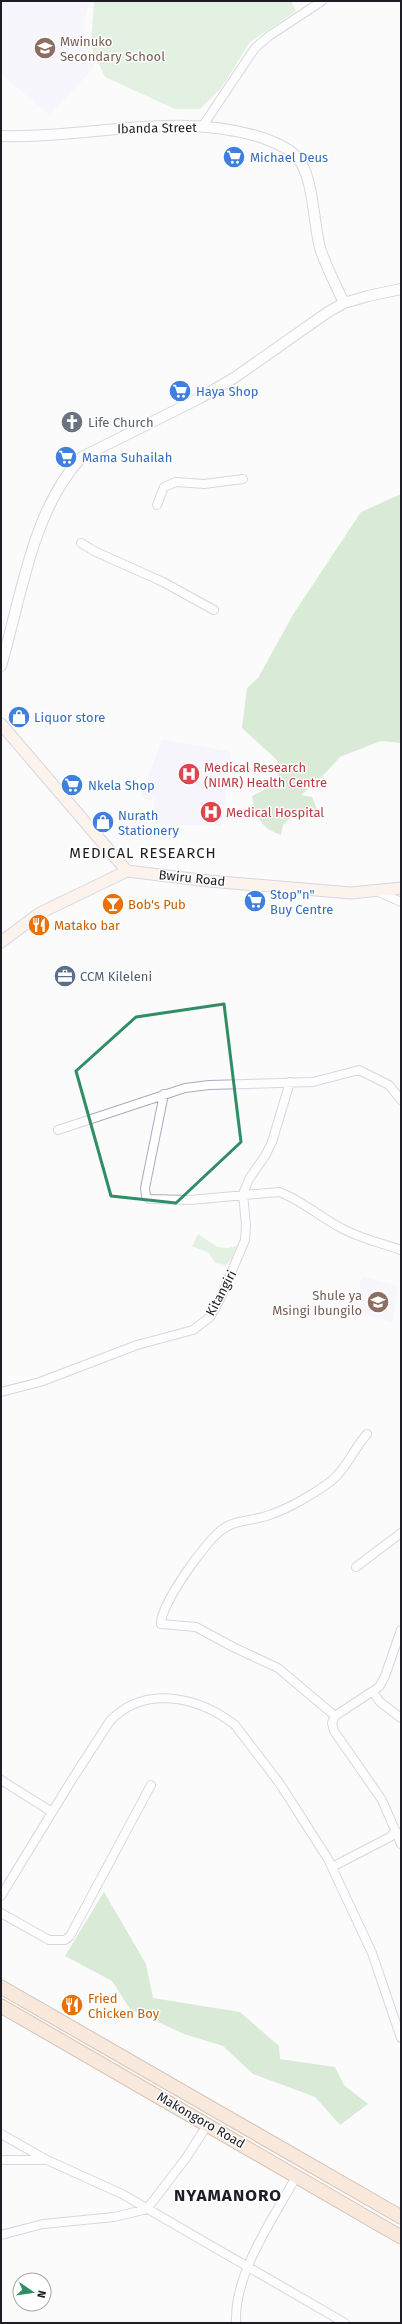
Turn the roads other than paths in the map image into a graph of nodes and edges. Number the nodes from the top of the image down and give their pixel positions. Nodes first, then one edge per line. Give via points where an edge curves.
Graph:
1 (322, 1) edge
2 (202, 127) junction
3 (1, 136) edge
4 (401, 289) edge
5 (344, 303) junction
6 (243, 479) dead end
7 (157, 505) dead end
8 (81, 543) dead end
9 (214, 610) dead end
10 (1, 666) edge
11 (1, 724) edge
12 (127, 871) junction
13 (401, 888) edge
14 (379, 892) junction
15 (401, 902) edge
16 (1, 942) edge
17 (290, 1082) junction
18 (164, 1094) junction
19 (401, 1100) edge
20 (58, 1130) dead end
21 (244, 1194) junction
22 (401, 1250) edge
23 (1, 1392) edge
24 (367, 1434) dead end
25 (401, 1533) edge
26 (356, 1566) dead end
27 (401, 1630) edge
28 (373, 1692) junction
29 (335, 1716) junction
30 (401, 1718) edge
31 (1, 1780) edge
32 (151, 1786) dead end
33 (52, 1812) junction
34 (396, 1831) junction
35 (401, 1844) edge
36 (332, 1867) junction
37 (4, 1883) edge
38 (1, 1896) edge
39 (1, 1913) edge
40 (1, 1987) edge
41 (3, 2010) edge
42 (401, 2038) edge
43 (208, 2124) junction
44 (1, 2134) edge
45 (1, 2160) edge
46 (47, 2160) junction
47 (297, 2175) junction
48 (147, 2209) junction
49 (401, 2216) edge
50 (1, 2235) edge
51 (401, 2237) edge
52 (249, 2266) junction
53 (236, 2323) edge
54 (345, 2323) edge

1 - 2 street via 255,48
2 - 3 street, Ibanda Street via 171,126
2 - 5 street, Ibanda Street via 248,133 277,143 297,157 309,183 320,247
4 - 5 street
5 - 10 street via 234,378 158,421 102,446 82,458 68,472 30,555
6 - 7 street via 204,484 176,482 164,487
8 - 9 street
11 - 12 main road
12 - 14 main road, Bwiru Road via 310,890
12 - 16 main road via 40,912
13 - 14 main road, Bwiru Road
14 - 15 street
17 - 18 street via 209,1085
17 - 19 street via 324,1081 359,1070 389,1085
17 - 21 street, Kitangiri via 272,1142 249,1179
18 - 20 street
18 - 21 street via 145,1188 146,1196 154,1200 190,1200
21 - 22 street via 279,1192 290,1196 347,1231 369,1241
21 - 23 street, Kitangiri via 245,1240 219,1302 210,1317 201,1325 193,1330 123,1350 40,1382
24 - 29 street via 332,1481 273,1514 232,1524 216,1533 175,1589 165,1606 161,1620 165,1626 196,1627 278,1668
25 - 26 street
27 - 28 street via 385,1676
28 - 29 street
28 - 30 street via 380,1702
29 - 34 street via 332,1723 334,1731 382,1800
31 - 33 street
32 - 39 street via 70,1936 65,1940 49,1940
33 - 36 street via 118,1713 137,1702 171,1697 214,1712 236,1725 280,1784
33 - 37 street
34 - 35 street
34 - 36 street via 390,1837
36 - 42 street via 372,1953
37 - 38 street
40 - 49 main road, Makongoro Road
41 - 43 main road, Makongoro Road
43 - 47 main road, Makongoro Road
43 - 48 street
44 - 46 street
45 - 46 street
46 - 48 street via 122,2194
47 - 51 main road, Makongoro Road
47 - 52 street
48 - 50 street via 114,2217 44,2224
48 - 52 street
52 - 53 street via 242,2283
52 - 54 street

